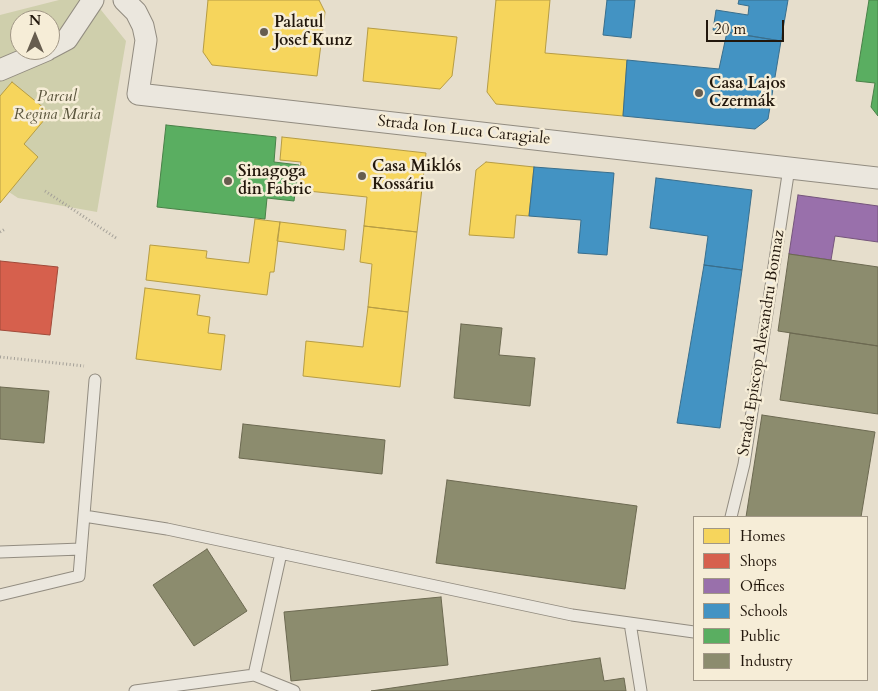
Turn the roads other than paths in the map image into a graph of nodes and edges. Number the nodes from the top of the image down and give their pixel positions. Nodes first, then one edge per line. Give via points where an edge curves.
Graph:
1 (93, 0) edge
2 (133, 4) edge
3 (60, 43) edge
4 (23, 60) edge
5 (0, 70) edge
6 (789, 168) junction
7 (878, 178) edge
8 (95, 380) dead end
9 (84, 516) junction
10 (731, 516) edge
11 (81, 549) junction
12 (0, 552) edge
13 (281, 553) junction
14 (0, 595) edge
15 (630, 623) junction
16 (693, 632) edge
17 (254, 675) junction
18 (135, 691) edge
19 (294, 691) edge
20 (641, 691) edge

1 - 3 street via 67,39
2 - 6 street, Strada Ion Luca Caragiale via 146,40 138,94
4 - 5 street
6 - 7 street, Strada Ion Luca Caragiale
6 - 10 lane, Strada Episcop Alexandru Bonnaz via 744,464
8 - 9 lane
9 - 11 lane
9 - 13 lane via 167,529
11 - 12 lane
11 - 14 lane via 79,576
13 - 15 lane via 572,615
13 - 17 lane
15 - 16 lane
15 - 20 lane
17 - 18 lane
17 - 19 lane

